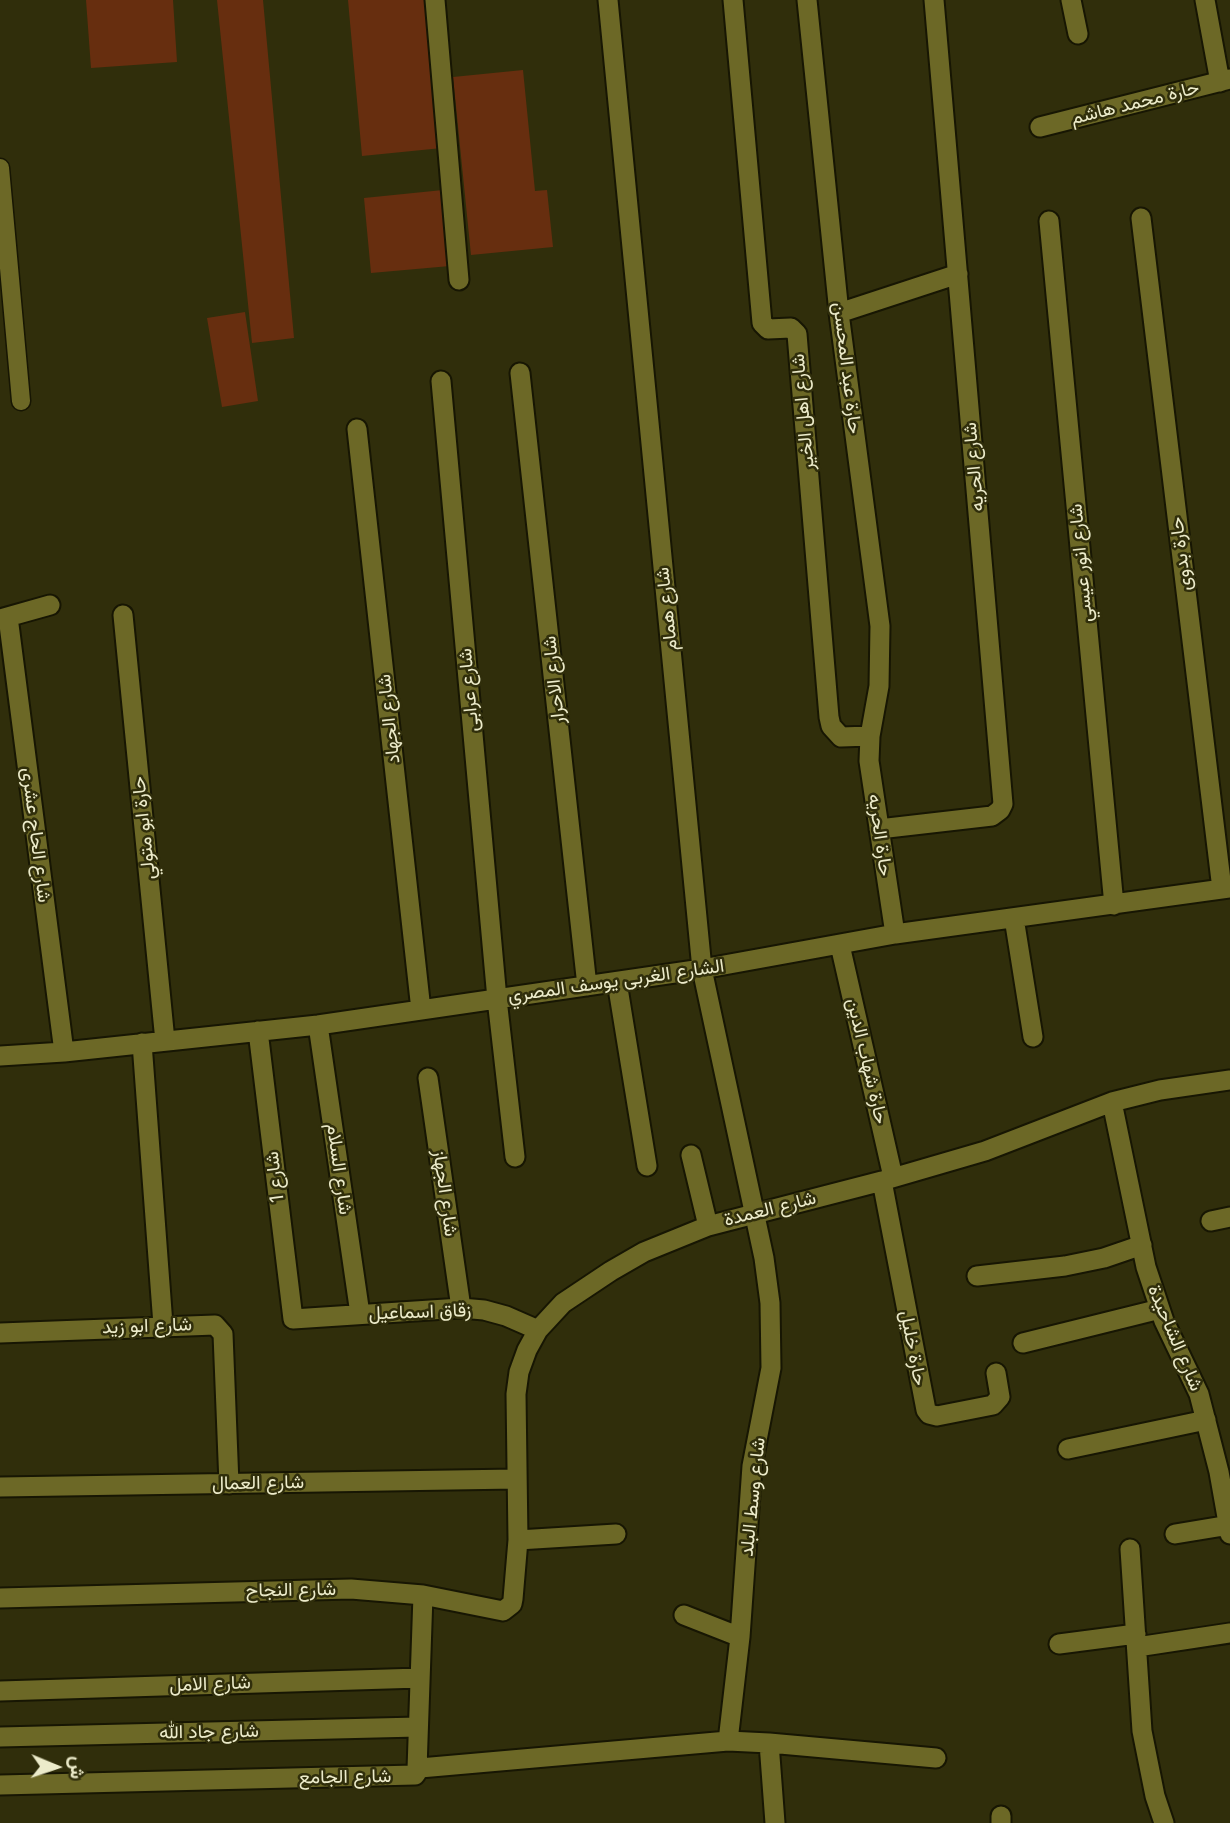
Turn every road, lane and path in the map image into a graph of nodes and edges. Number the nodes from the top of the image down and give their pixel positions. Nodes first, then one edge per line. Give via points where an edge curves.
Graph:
1 (435, 0) edge
2 (608, 0) edge
3 (733, 0) edge
4 (807, 0) edge
5 (934, 0) edge
6 (1071, 0) edge
7 (1205, 0) edge
8 (1077, 34) dead end
9 (1225, 81) edge
10 (1040, 127) dead end
11 (0, 168) edge
12 (1141, 218) dead end
13 (1049, 221) dead end
14 (958, 274) junction
15 (459, 280) dead end
16 (839, 313) junction
17 (520, 373) dead end
18 (441, 381) dead end
19 (21, 401) dead end
20 (357, 429) dead end
21 (50, 606) dead end
22 (123, 615) dead end
23 (4, 618) edge
24 (870, 736) junction
25 (878, 829) junction
26 (1226, 889) edge
27 (1114, 905) junction
28 (1014, 918) junction
29 (895, 934) junction
30 (840, 945) junction
31 (702, 969) junction
32 (617, 982) junction
33 (587, 986) junction
34 (498, 999) junction
35 (421, 1010) junction
36 (318, 1025) junction
37 (258, 1031) junction
38 (1033, 1037) dead end
39 (165, 1041) junction
40 (142, 1043) junction
41 (64, 1052) junction
42 (0, 1056) edge
43 (428, 1078) dead end
44 (1230, 1080) edge
45 (1112, 1102) junction
46 (691, 1155) dead end
47 (515, 1157) dead end
48 (648, 1166) dead end
49 (888, 1179) junction
50 (754, 1213) junction
51 (708, 1226) junction
52 (1142, 1245) junction
53 (977, 1276) dead end
54 (461, 1308) junction
55 (1160, 1309) junction
56 (360, 1314) junction
57 (297, 1320) joint
58 (163, 1325) junction
59 (538, 1330) junction
60 (0, 1333) edge
61 (1023, 1343) dead end
62 (996, 1373) dead end
63 (1206, 1420) junction
64 (1068, 1449) dead end
65 (516, 1479) junction
66 (229, 1484) junction
67 (0, 1487) edge
68 (1229, 1529) edge
69 (616, 1534) dead end
70 (1175, 1534) dead end
71 (518, 1539) junction
72 (1130, 1549) dead end
73 (423, 1595) junction
74 (0, 1598) edge
75 (684, 1615) dead end
76 (1230, 1633) edge
77 (740, 1637) junction
78 (1137, 1641) junction
79 (1059, 1644) dead end
80 (420, 1678) junction
81 (0, 1691) edge
82 (418, 1727) junction
83 (0, 1737) edge
84 (728, 1741) junction
85 (769, 1743) junction
86 (936, 1758) dead end
87 (417, 1769) junction
88 (0, 1785) edge
89 (775, 1823) edge
90 (1164, 1823) edge

1 - 15 street
2 - 31 street, شارع همام
3 - 24 street, شارع اهل الخير via 762,323 768,329 787,327 797,334 829,717 841,737
4 - 16 street, حارة عبد المحسن
5 - 14 street, شارع الحريه
6 - 8 street
7 - 9 street
9 - 10 street, حارة محمد هاشم
11 - 19 lane
12 - 26 street, حارة بدوى
13 - 27 street, شارع انور عيسي
14 - 16 street
14 - 25 street, شارع الحريه via 1003,804 992,816
16 - 24 street, حارة عبد المحسن via 880,626
17 - 33 street, شارع الاحرار
18 - 34 street, شارع عرابى
20 - 35 street, شارع الجهاد
21 - 23 street
22 - 39 street, حارة ابو متولي
23 - 41 street, شارع الحاج عشرى
24 - 25 street, حارة الحريه
25 - 29 street, حارة الحريه
26 - 27 street, الشارع الغربى يوسف المصري
27 - 28 street, الشارع الغربى يوسف المصري
28 - 29 street, الشارع الغربى يوسف المصري
28 - 38 street
29 - 30 street, الشارع الغربى يوسف المصري
30 - 31 street, الشارع الغربى يوسف المصري
30 - 49 street, حارة شهاب الدين
31 - 32 street, الشارع الغربى يوسف المصري
31 - 50 street, شارع همام
32 - 33 street, الشارع الغربى يوسف المصري
32 - 48 street
33 - 34 street, الشارع الغربى يوسف المصري
34 - 35 street, الشارع الغربى يوسف المصري
34 - 47 street, شارع عرابى
35 - 36 street, الشارع الغربى يوسف المصري
36 - 37 street, الشارع الغربى يوسف المصري
36 - 56 street, شارع السلام
37 - 39 street, الشارع الغربى يوسف المصري
37 - 57 street, شارع 1 via 291,1315
39 - 40 street, الشارع الغربى يوسف المصري
40 - 41 street, الشارع الغربى يوسف المصري
40 - 58 street
41 - 42 street, الشارع الغربى يوسف المصري
43 - 54 street, شارع الجهاز
44 - 45 street, شارع العمدة
45 - 49 street, شارع العمدة via 996,1148
45 - 52 street, شارع الشاحيدة
46 - 51 street
49 - 50 street, شارع العمدة
49 - 62 street, حارة خليل via 926,1410 937,1416 993,1405 1000,1397
50 - 51 street, شارع العمدة
50 - 77 street, شارع وسط البلد via 764,1258 772,1348 769,1389 752,1466
51 - 59 street, شارع العمدة via 611,1271 563,1303
52 - 53 street via 1065,1266
52 - 55 street, شارع الشاحيدة
54 - 56 street, زقاق اسماعيل
54 - 59 street, زقاق اسماعيل via 506,1316
55 - 61 street
55 - 63 street, شارع الشاحيدة
56 - 57 street, زقاق اسماعيل
58 - 60 street, شارع ابو زيد
58 - 66 street, شارع ابو زيد via 215,1325 223,1334
59 - 65 street, شارع العمدة via 519,1371
63 - 64 street
63 - 68 street, شارع الشاحيدة
65 - 66 street, شارع العمال
65 - 71 street, شارع العمدة
66 - 67 street, شارع العمال
68 - 70 street
69 - 71 street
71 - 73 street, شارع النجاح via 513,1599 508,1609 497,1611
72 - 78 street
73 - 74 street, شارع النجاح via 326,1589
73 - 80 street
75 - 77 street
76 - 78 street
77 - 84 street, شارع وسط البلد
78 - 79 street
78 - 90 street via 1146,1758
80 - 81 street, شارع الامل
80 - 82 street
82 - 83 street, شارع جاد الله
82 - 87 street
84 - 85 street, شارع الجامع
84 - 87 street, شارع الجامع
85 - 86 street, شارع الجامع
85 - 89 street
87 - 88 street, شارع الجامع via 415,1775

